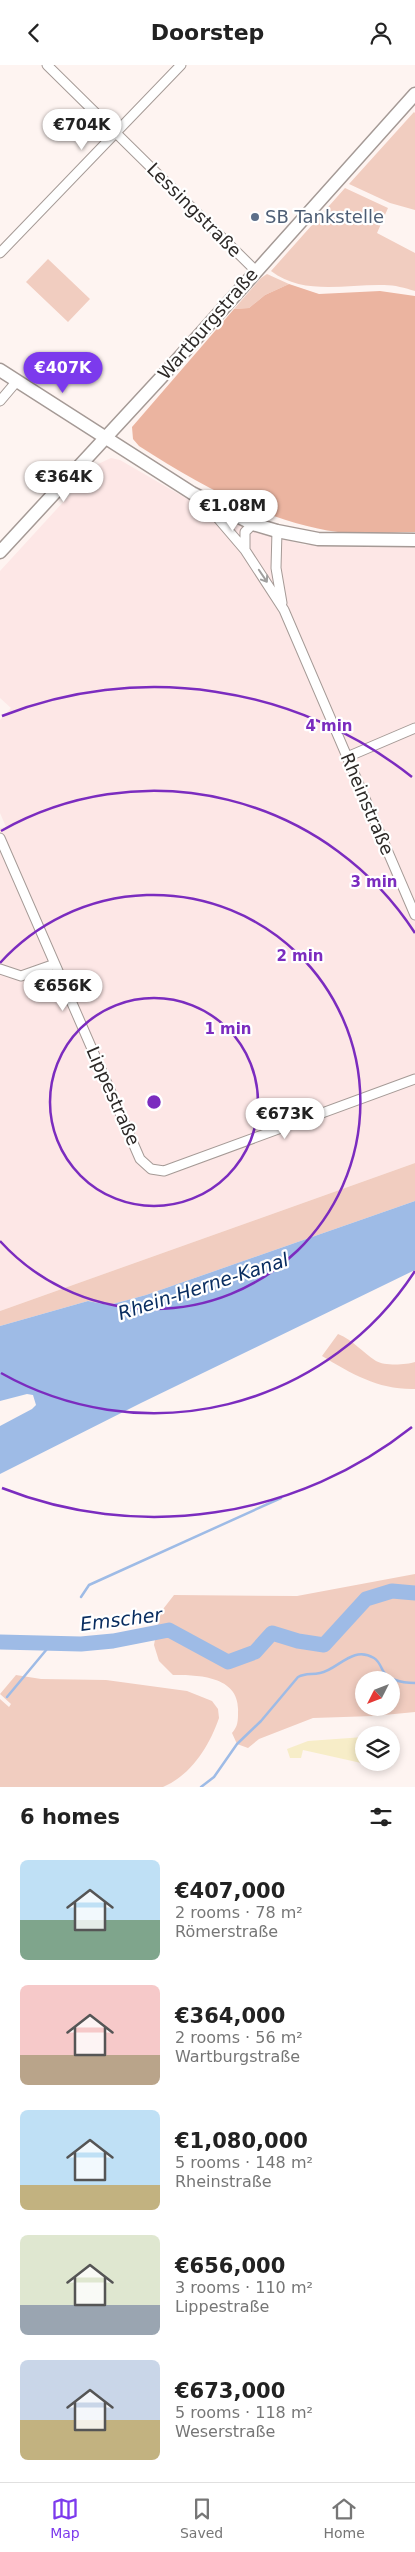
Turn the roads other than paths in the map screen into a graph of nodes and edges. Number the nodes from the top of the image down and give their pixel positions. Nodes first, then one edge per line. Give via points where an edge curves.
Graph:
1 (48, 65) edge
2 (181, 65) edge
3 (415, 94) edge
4 (116, 132) junction
5 (0, 253) edge
6 (255, 271) junction
7 (0, 370) edge
8 (17, 381) junction
9 (0, 401) edge
10 (106, 438) junction
11 (199, 497) junction
12 (253, 524) junction
13 (277, 531) junction
14 (415, 540) edge
15 (246, 550) junction
16 (0, 552) edge
17 (284, 611) junction
18 (415, 728) edge
19 (347, 757) junction
20 (0, 838) edge
21 (415, 915) edge
22 (55, 964) junction
23 (0, 969) edge
24 (415, 1079) edge

1 - 4 street, Lessingstraße
2 - 4 street
3 - 6 main road, Wartburgstraße
4 - 5 street
4 - 6 street, Lessingstraße
6 - 10 main road, Wartburgstraße
7 - 8 main road
8 - 9 street
8 - 10 main road
10 - 11 main road
10 - 16 main road, Wartburgstraße
11 - 12 main road
11 - 15 street, Rheinstraße
12 - 13 main road
12 - 15 street via 245,532
13 - 14 main road via 338,540
13 - 17 street, Rheinstraße via 276,568
15 -> 17 street, Rheinstraße
17 - 19 street, Rheinstraße
18 - 19 street
19 - 21 street, Rheinstraße
20 - 22 street, Lippestraße
22 - 23 street via 22,976
22 - 24 street, Lippestraße via 140,1159 151,1169 164,1171

